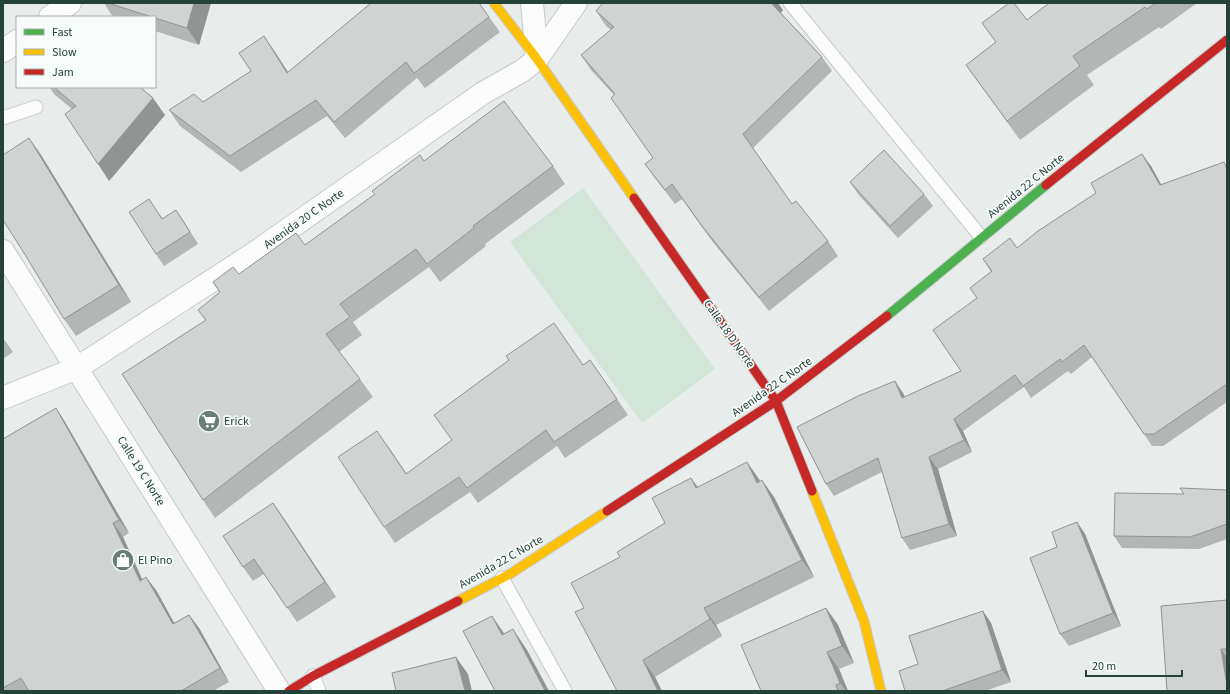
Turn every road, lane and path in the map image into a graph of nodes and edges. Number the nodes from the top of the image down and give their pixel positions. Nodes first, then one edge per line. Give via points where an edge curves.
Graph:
1 (70, 3) edge
2 (494, 3) edge
3 (532, 3) edge
4 (576, 3) edge
5 (790, 3) edge
6 (51, 16) edge
7 (1227, 40) edge
8 (16, 42) edge
9 (3, 51) edge
10 (537, 59) junction
11 (36, 107) dead end
12 (3, 118) edge
13 (981, 237) junction
14 (3, 251) edge
15 (77, 368) junction
16 (3, 398) edge
17 (776, 401) junction
18 (502, 578) junction
19 (313, 676) junction
20 (279, 691) edge
21 (289, 691) edge
22 (320, 691) edge
23 (566, 691) edge
24 (881, 691) edge

1 - 6 street
2 - 10 street
3 - 10 street, Calle 18 D Norte
4 - 10 street, Avenida 20 C Norte
5 - 13 lane
7 - 13 street, Avenida 22 C Norte
8 - 9 street
10 - 15 street, Avenida 20 C Norte via 253,254
10 - 17 street, Calle 18 D Norte
11 - 12 lane
13 - 17 street, Avenida 22 C Norte via 902,305
14 - 15 street, Calle 19 C Norte
15 - 16 street, Avenida 20 C Norte
15 - 20 street, Calle 19 C Norte
17 - 18 street, Avenida 22 C Norte
17 - 24 street, Calle 18 D Norte via 864,620
18 - 19 street, Avenida 22 C Norte
18 - 23 lane
19 - 21 street, Avenida 22 C Norte
19 - 22 lane

